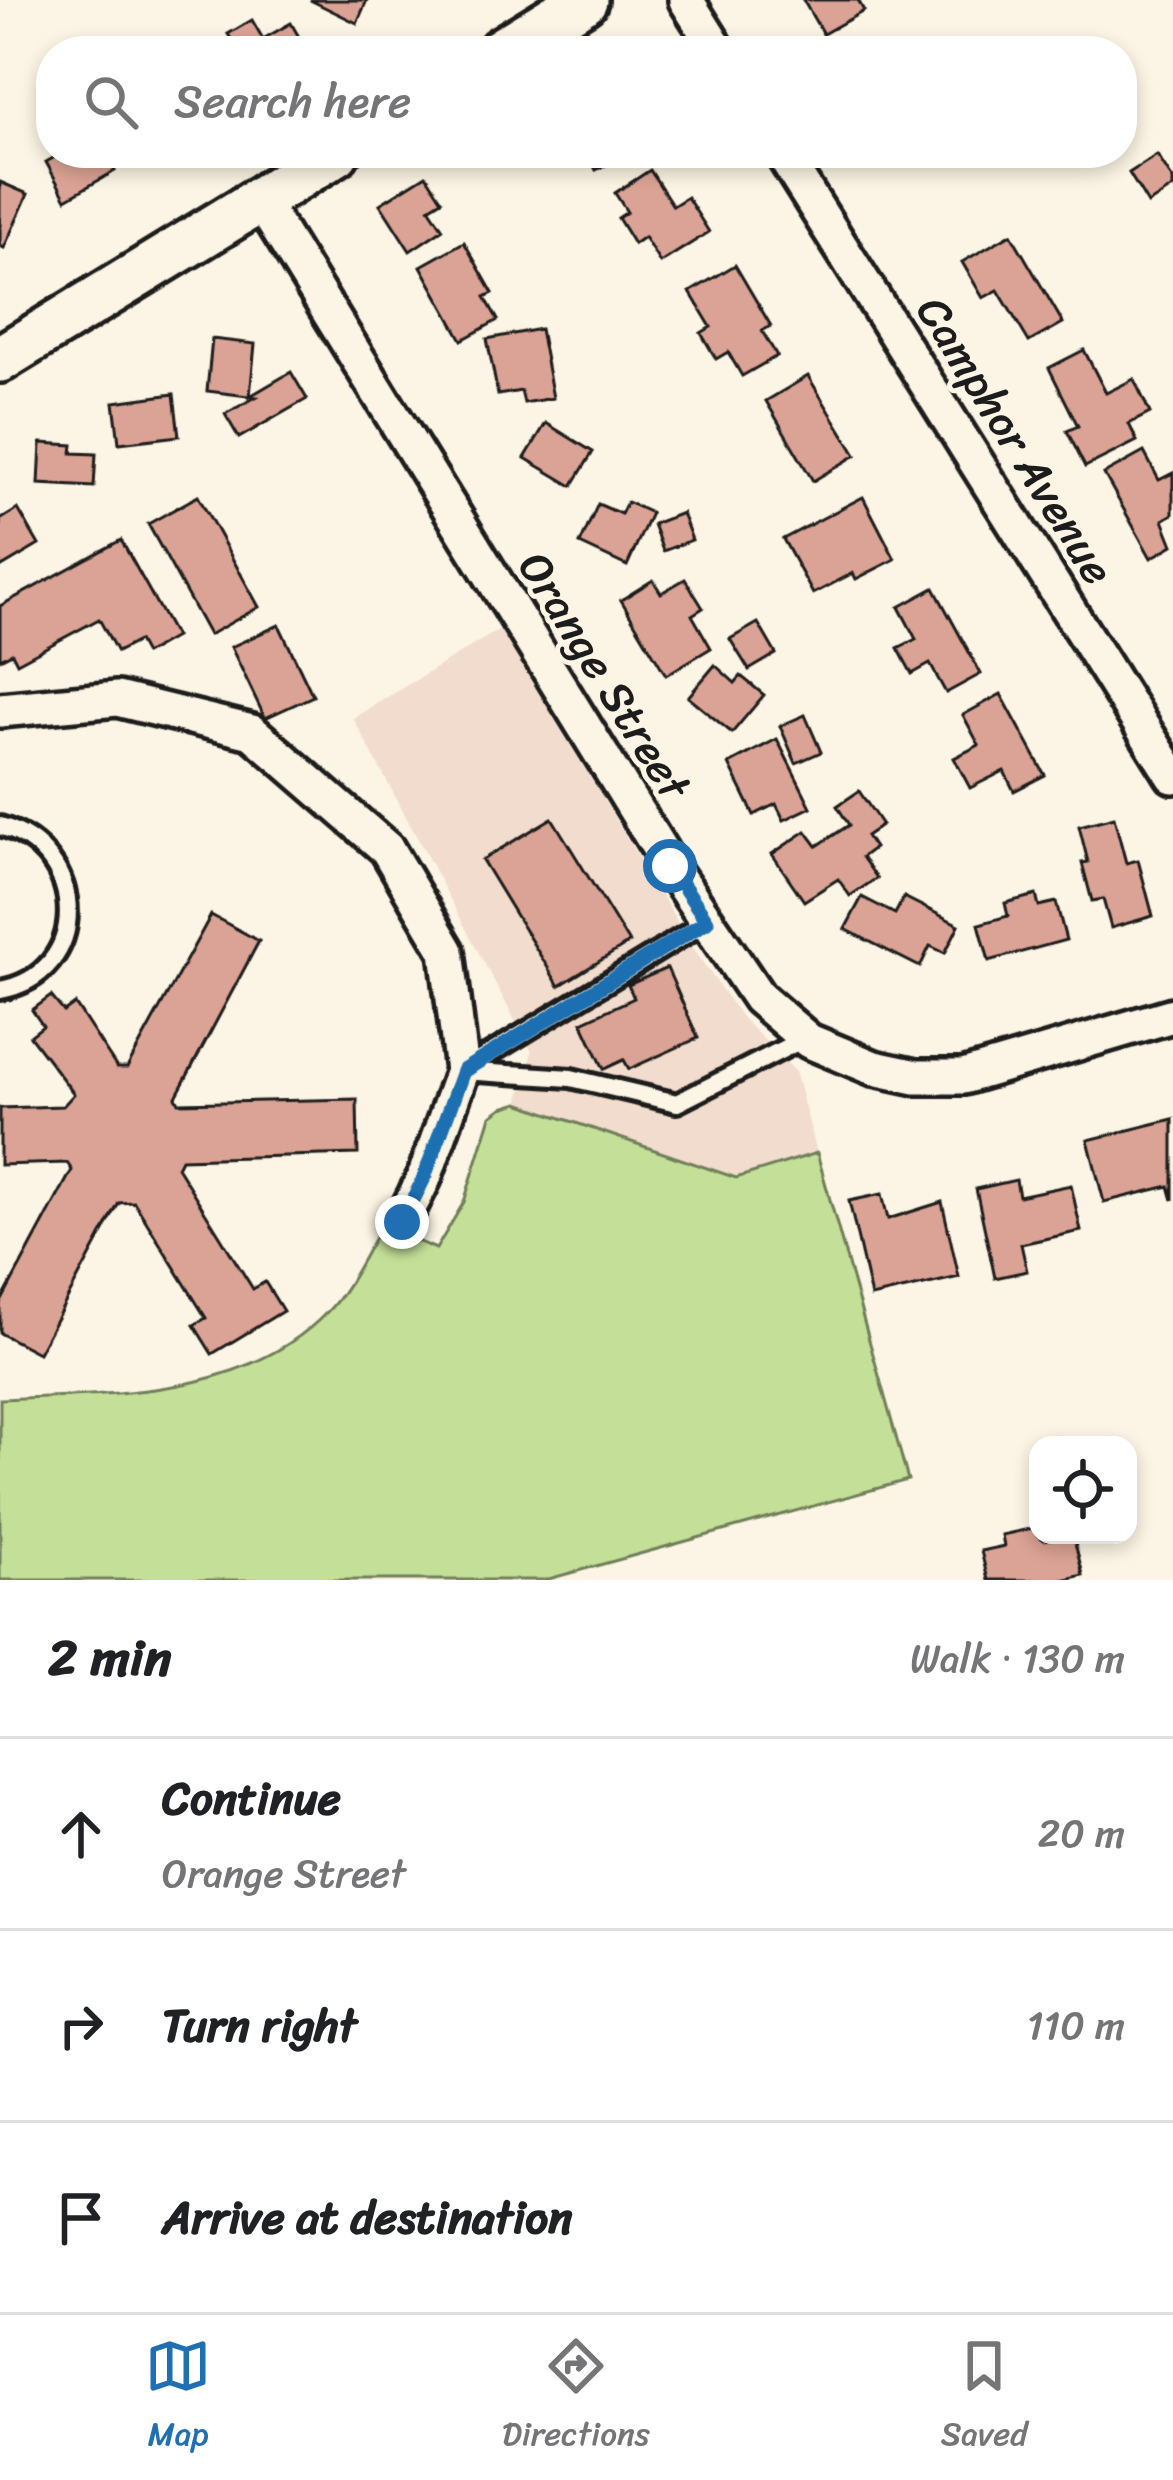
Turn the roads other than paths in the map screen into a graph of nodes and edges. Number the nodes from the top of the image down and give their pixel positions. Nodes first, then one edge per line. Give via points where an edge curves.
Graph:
1 (584, 0) edge
2 (686, 0) edge
3 (525, 36) edge
4 (709, 36) edge
5 (312, 168) edge
6 (791, 168) edge
7 (260, 200) junction
8 (0, 359) edge
9 (0, 710) edge
10 (1173, 776) edge
11 (0, 826) edge
12 (707, 921) junction
13 (0, 990) edge
14 (1173, 1015) edge
15 (806, 1038) junction
16 (463, 1071) junction
17 (402, 1222) dead end

1 - 3 street
2 - 4 street
5 - 7 street
6 - 10 street, Camphor Avenue
7 - 8 street
7 - 12 street, Orange Street
9 - 16 street via 117,699 252,732 387,849 447,951
11 - 13 lane via 44,848 68,898 56,952 38,974
12 - 15 street, Orange Street via 759,998
12 - 16 lane
14 - 15 street, Orange Street via 963,1077 874,1068
15 - 16 lane via 677,1102 571,1078
16 - 17 street

